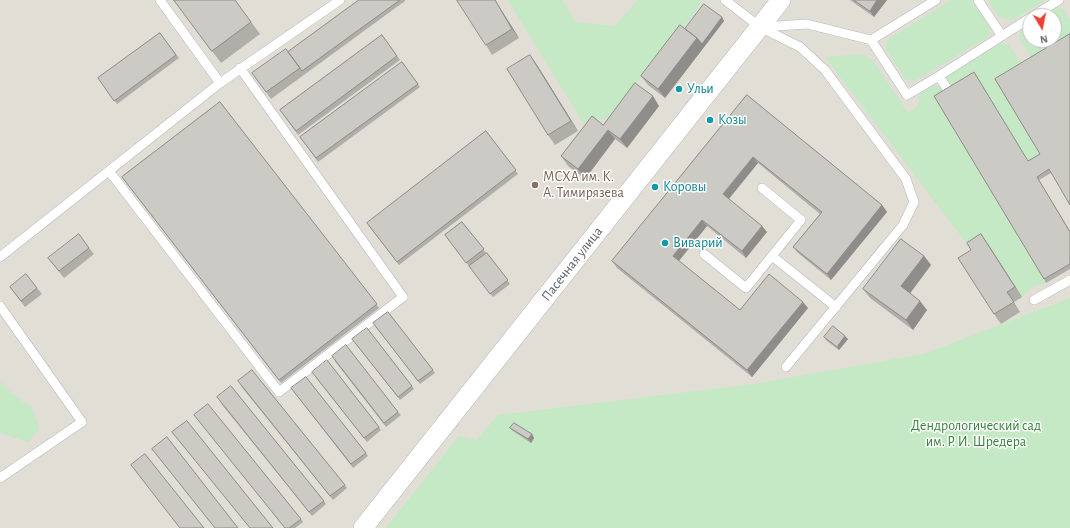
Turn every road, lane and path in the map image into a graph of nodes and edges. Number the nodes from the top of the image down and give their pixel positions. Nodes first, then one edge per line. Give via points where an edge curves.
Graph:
1 (160, 0) edge
2 (340, 0) edge
3 (725, 0) edge
4 (781, 0) edge
5 (936, 0) edge
6 (978, 0) edge
7 (1059, 0) edge
8 (1046, 8) edge
9 (1022, 23) edge
10 (760, 27) junction
11 (1002, 36) junction
12 (872, 40) junction
13 (240, 68) junction
14 (939, 76) junction
15 (220, 83) junction
16 (949, 92) edge
17 (110, 171) junction
18 (762, 188) dead end
19 (704, 254) dead end
20 (772, 256) junction
21 (0, 257) edge
22 (1070, 280) edge
23 (1034, 300) dead end
24 (0, 306) edge
25 (836, 307) junction
26 (786, 367) dead end
27 (0, 478) edge
28 (363, 528) edge

1 - 15 lane
2 - 13 lane
3 - 10 lane
4 - 10 street, Пасечная улица
5 - 12 lane
6 - 11 lane
7 - 8 lane
9 - 11 lane
10 - 12 lane via 807,24
10 - 25 lane via 800,47 825,70 906,179 914,202 903,224
10 - 28 street, Пасечная улица
11 - 14 lane
12 - 14 lane via 907,94
13 - 15 lane
13 - 17 lane via 403,297 279,392
14 - 16 lane
15 - 17 lane
17 - 21 lane
18 - 20 lane via 801,220
19 - 20 lane via 746,288
20 - 25 lane
22 - 23 lane
24 - 27 lane via 82,422
25 - 26 lane

